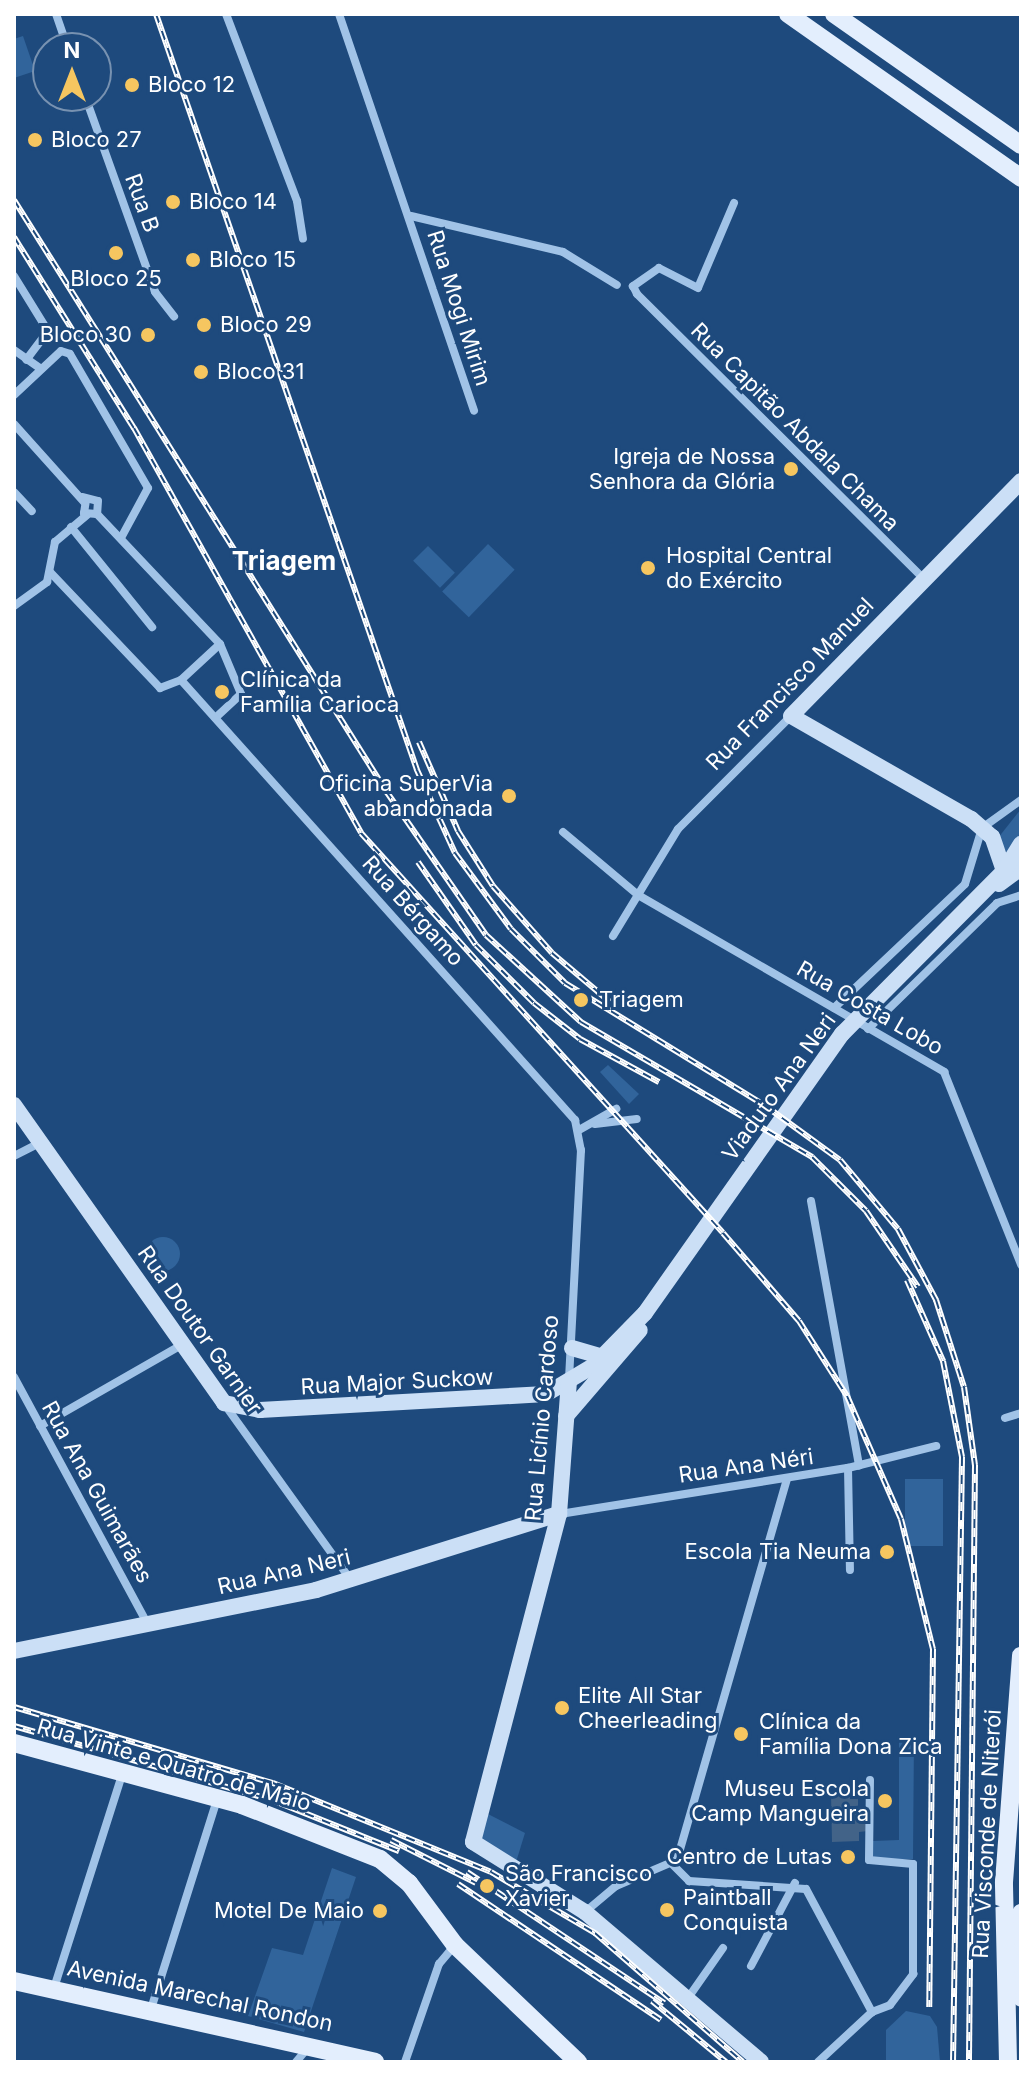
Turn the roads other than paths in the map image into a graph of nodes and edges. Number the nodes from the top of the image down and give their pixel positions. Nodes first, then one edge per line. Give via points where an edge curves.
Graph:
1 (226, 14) edge
2 (339, 14) edge
3 (788, 14) edge
4 (834, 14) edge
5 (91, 112) edge
6 (1021, 145) edge
7 (1021, 178) edge
8 (734, 203) dead end
9 (411, 216) junction
10 (303, 239) dead end
11 (14, 276) edge
12 (617, 285) dead end
13 (174, 316) dead end
14 (14, 350) edge
15 (26, 360) junction
16 (40, 368) junction
17 (14, 395) edge
18 (474, 411) dead end
19 (14, 424) edge
20 (1021, 481) edge
21 (14, 492) edge
22 (84, 499) junction
23 (32, 511) dead end
24 (92, 515) junction
25 (71, 527) junction
26 (121, 538) junction
27 (50, 572) junction
28 (923, 578) junction
29 (14, 606) edge
30 (152, 627) dead end
31 (220, 644) junction
32 (181, 680) junction
33 (791, 716) junction
34 (215, 718) junction
35 (1021, 800) edge
36 (982, 828) junction
37 (563, 832) dead end
38 (1021, 844) edge
39 (1016, 875) edge
40 (638, 895) junction
41 (1021, 895) edge
42 (613, 936) dead end
43 (834, 1008) junction
44 (868, 1029) junction
45 (14, 1105) edge
46 (616, 1109) dead end
47 (637, 1119) dead end
48 (595, 1124) junction
49 (579, 1130) junction
50 (41, 1141) junction
51 (14, 1156) edge
52 (811, 1201) dead end
53 (1021, 1265) edge
54 (649, 1308) junction
55 (183, 1344) junction
56 (572, 1348) junction
57 (604, 1357) junction
58 (14, 1377) edge
59 (569, 1381) junction
60 (546, 1394) junction
61 (224, 1403) junction
62 (1021, 1413) edge
63 (566, 1416) junction
64 (1005, 1418) dead end
65 (40, 1426) junction
66 (936, 1446) dead end
67 (859, 1466) junction
68 (848, 1468) junction
69 (787, 1479) junction
70 (559, 1514) junction
71 (850, 1570) dead end
72 (351, 1580) junction
73 (148, 1625) junction
74 (14, 1651) edge
75 (1021, 1660) edge
76 (1019, 1688) edge
77 (14, 1743) edge
78 (123, 1771) junction
79 (870, 1780) dead end
80 (218, 1798) junction
81 (673, 1865) junction
82 (795, 1883) junction
83 (585, 1912) junction
84 (1021, 1913) edge
85 (455, 1945) junction
86 (723, 1948) dead end
87 (751, 1966) dead end
88 (1019, 1967) edge
89 (14, 1981) edge
90 (54, 1989) junction
91 (688, 1998) junction
92 (1013, 1999) edge
93 (151, 2009) junction
94 (872, 2012) junction
95 (310, 2045) junction
96 (1021, 2059) edge
97 (296, 2062) edge
98 (375, 2062) edge
99 (405, 2062) edge
100 (578, 2062) edge
101 (761, 2062) edge
102 (818, 2062) edge
103 (1008, 2062) edge

1 - 10 street via 297,201
2 - 9 street
3 - 7 main road
4 - 6 main road
5 - 13 street, Rua B via 155,292
8 - 28 street, Rua Capitão Abdala Chama via 698,288 659,268 633,286 642,302
9 - 12 street via 563,252
9 - 18 street, Rua Mogi Mirim
11 - 15 street via 48,331
14 - 15 street
15 - 16 street
16 - 17 street
16 - 26 street via 61,351 70,354 146,484 148,497
19 - 22 street
20 - 28 main road, Rua Francisco Manuel
21 - 23 street
22 - 24 street
22 - 24 street via 98,501
24 - 25 street
24 - 26 street
25 - 27 street via 52,547
25 - 30 street
26 - 31 street
27 - 29 street via 42,587
27 - 32 street via 160,688
28 - 33 main road, Rua Francisco Manuel
31 - 32 street
31 - 34 street via 241,694
32 - 34 street, Rua Bérgamo
33 - 36 main road
33 - 40 street, Rua Francisco Manuel via 678,829
34 - 49 street, Rua Bérgamo
35 - 36 street
36 - 39 main road
36 - 43 street via 965,884
37 - 40 street, Rua Costa Lobo
38 - 39 main road, Viaduto Ana Neri
39 - 54 main road, Viaduto Ana Neri via 983,891 865,1009 802,1086
40 - 42 street, Rua Francisco Manuel
40 - 43 street, Rua Costa Lobo
41 - 44 street via 997,903
43 - 44 street, Rua Costa Lobo
44 - 53 street, Rua Costa Lobo via 935,1065 951,1082
45 - 50 main road, Rua Doutor Garnier
46 - 48 street
47 - 48 street
48 - 49 street
49 - 56 street, Rua Licínio Cardoso
50 - 51 street
50 - 55 main road, Rua Doutor Garnier
52 - 67 street
54 - 57 main road, Viaduto Ana Neri
54 - 63 main road, Viaduto Ana Neri via 614,1368
55 - 61 main road, Rua Doutor Garnier
55 - 65 street
56 - 57 main road
56 - 59 street, Rua Licínio Cardoso
57 - 59 main road, Viaduto Ana Neri
58 - 65 street, Rua Ana Guimarães
59 - 60 main road, Rua Major Suckow
59 - 63 main road, Rua Licínio Cardoso
60 - 61 main road, Rua Major Suckow via 276,1410
60 - 63 main road
61 - 72 street, Rua Doutor Garnier
62 - 64 street
63 - 70 main road, Rua Licínio Cardoso
65 - 73 street, Rua Ana Guimarães
66 - 67 street, Rua Ana Néri
67 - 68 street, Rua Ana Néri
68 - 69 street, Rua Ana Néri
68 - 71 street
69 - 70 street, Rua Ana Néri
69 - 81 street via 701,1792
70 - 72 main road, Rua Ana Neri
70 - 83 main road, Rua Licínio Cardoso via 473,1842
72 - 73 main road, Rua Ana Neri
73 - 74 main road, Rua Ana Neri
75 - 76 main road, Rua Visconde de Niterói
76 - 92 main road, Rua Visconde de Niterói via 1004,1882
77 - 78 main road, Rua Vinte e Quatro de Maio
78 - 80 main road, Rua Vinte e Quatro de Maio
78 - 90 street
79 - 94 street via 869,1860 907,1860 914,1873 913,1974 890,2005
80 - 85 main road, Rua Vinte e Quatro de Maio via 352,1845 404,1877
80 - 93 street
81 - 82 street via 689,1881
81 - 83 street via 616,1886
82 - 87 street
82 - 94 street via 811,1896
83 - 91 main road
84 - 88 main road, Rua Visconde de Niterói
85 - 99 street via 439,1964
85 - 100 main road
86 - 91 street
88 - 92 main road, Rua Visconde de Niterói
89 - 90 main road, Avenida Marechal Rondon
90 - 93 main road, Avenida Marechal Rondon
91 - 101 main road
92 - 96 main road
92 - 103 main road, Rua Visconde de Niterói
93 - 95 main road, Avenida Marechal Rondon
94 - 102 street
95 - 97 street
95 - 98 main road, Avenida Marechal Rondon

